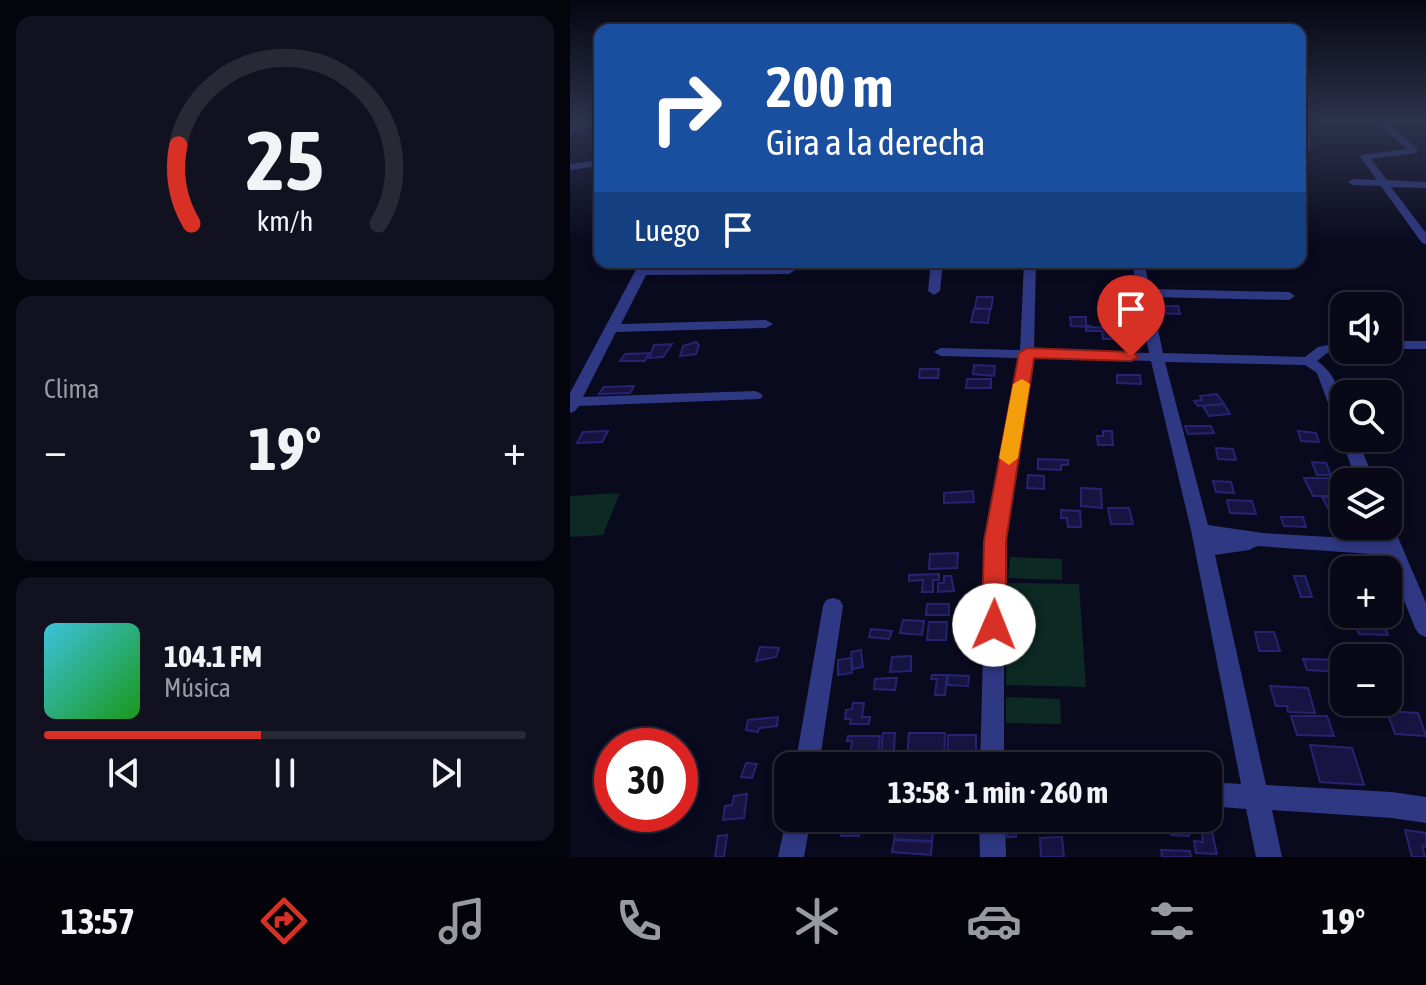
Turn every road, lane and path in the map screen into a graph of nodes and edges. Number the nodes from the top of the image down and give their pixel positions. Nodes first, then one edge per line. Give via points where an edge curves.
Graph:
1 (1370, 162) edge
2 (594, 164) edge
3 (570, 167) edge
4 (1353, 182) dead end
5 (1384, 183) junction
6 (1426, 185) edge
7 (1412, 221) junction
8 (1426, 222) edge
9 (1426, 241) edge
10 (642, 268) edge
11 (692, 268) edge
12 (936, 268) edge
13 (1030, 268) edge
14 (1139, 268) edge
15 (789, 270) dead end
16 (934, 291) dead end
17 (1143, 293) junction
18 (1289, 296) dead end
19 (766, 324) dead end
20 (611, 328) junction
21 (1402, 345) edge
22 (1426, 345) edge
23 (1330, 349) edge
24 (941, 352) dead end
25 (1027, 353) junction
26 (1157, 357) junction
27 (1308, 361) junction
28 (1330, 389) edge
29 (755, 396) dead end
30 (571, 404) edge
31 (1202, 540) junction
32 (1389, 540) edge
33 (1392, 548) junction
34 (833, 606) dead end
35 (1426, 628) edge
36 (809, 752) edge
37 (992, 752) edge
38 (1222, 795) edge
39 (1256, 798) junction
40 (1426, 810) edge
41 (795, 832) edge
42 (992, 832) edge
43 (791, 857) edge
44 (993, 857) edge
45 (1269, 857) edge

1 - 5 street
2 - 3 street
4 - 5 street
5 - 6 street
5 - 7 street
7 - 8 street
7 - 9 street
10 - 20 street
11 - 15 street
12 - 16 street
13 - 25 street
14 - 17 street
17 - 18 street
17 - 26 street
19 - 20 street
20 - 30 street
21 - 22 street
23 - 27 street
24 - 25 street
25 - 26 street
25 - 37 street via 995,541
26 - 27 street
26 - 31 street
27 - 28 street via 1323,371
29 - 30 street
31 - 33 street
31 - 39 street
32 - 33 street
33 - 35 street
34 - 36 street
38 - 39 street
39 - 40 street
39 - 45 street
41 - 43 street
42 - 44 street

